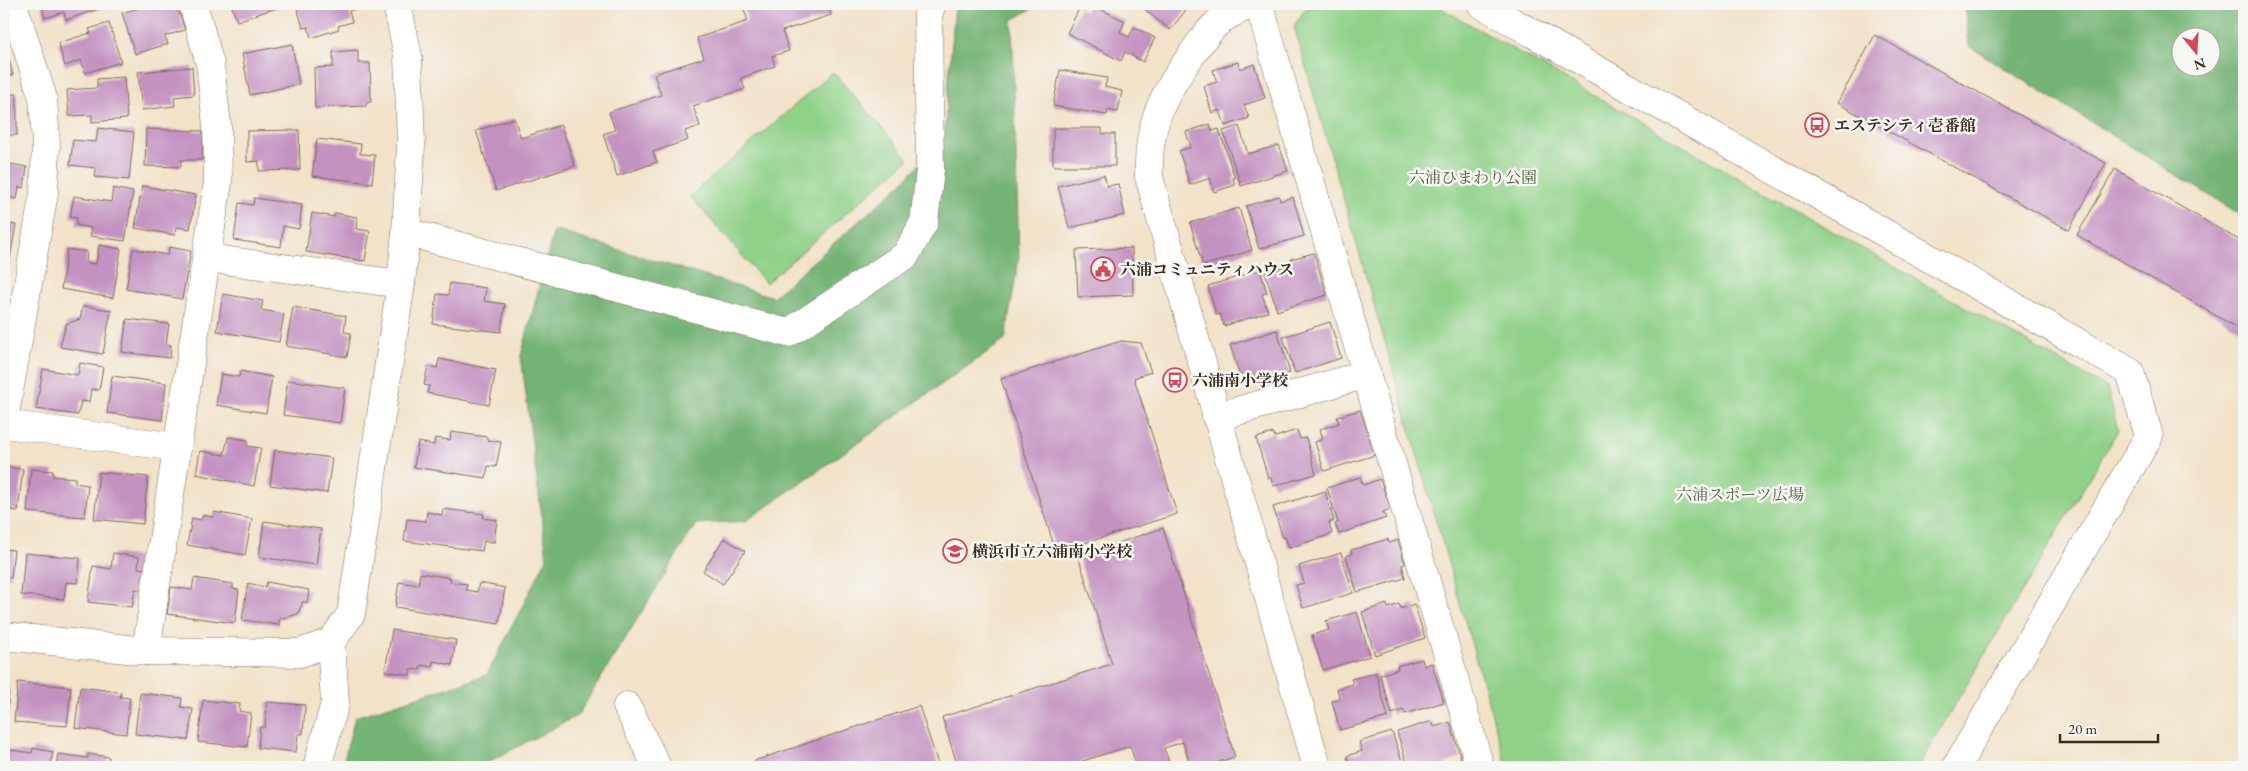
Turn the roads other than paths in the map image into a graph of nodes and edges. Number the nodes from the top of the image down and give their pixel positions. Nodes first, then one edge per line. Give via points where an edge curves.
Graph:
1 (13, 4) edge
2 (193, 4) edge
3 (397, 4) edge
4 (932, 4) edge
5 (1253, 4) edge
6 (1259, 4) edge
7 (1481, 4) edge
8 (406, 232) junction
9 (208, 258) junction
10 (401, 284) junction
11 (1367, 374) junction
12 (1216, 417) junction
13 (4, 420) edge
14 (4, 424) edge
15 (176, 447) junction
16 (4, 636) edge
17 (331, 642) junction
18 (146, 651) junction
19 (627, 706) dead end
20 (317, 767) edge
21 (657, 767) edge
22 (1317, 767) edge
23 (1480, 767) edge
24 (1956, 767) edge

1 - 13 street via 43,98 46,143 44,193
2 - 9 street via 210,64 217,125 218,182
3 - 8 street via 408,56 411,145
4 - 8 street via 928,15 930,170 924,222 906,255 788,333
5 - 12 street via 1222,19 1198,46 1168,88 1149,140 1149,177 1154,201
6 - 11 street
7 - 24 street via 2130,372 2149,436
8 - 10 street
9 - 10 street
9 - 15 street
10 - 17 street via 351,614
11 - 12 street
11 - 23 street
12 - 22 street
14 - 15 street
15 - 18 street
16 - 18 street
17 - 18 street via 300,653
17 - 20 street via 335,703
19 - 21 street

